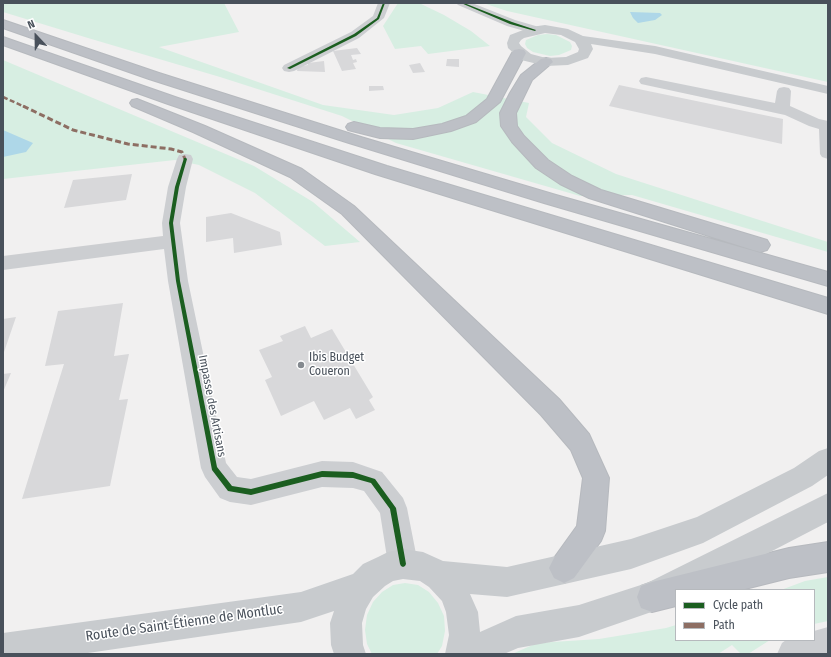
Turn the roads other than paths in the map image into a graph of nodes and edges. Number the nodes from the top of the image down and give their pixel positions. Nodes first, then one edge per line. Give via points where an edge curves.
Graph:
1 (384, 3) edge
2 (448, 3) edge
3 (462, 3) edge
4 (3, 24) edge
5 (535, 30) junction
6 (515, 38) junction
7 (580, 39) junction
8 (3, 41) edge
9 (519, 53) junction
10 (583, 55) junction
11 (546, 62) junction
12 (289, 68) dead end
13 (83, 70) junction
14 (646, 81) dead end
15 (828, 90) edge
16 (200, 91) junction
17 (784, 91) junction
18 (828, 102) edge
19 (782, 109) junction
20 (828, 126) edge
21 (828, 154) edge
22 (185, 159) dead end
23 (173, 241) junction
24 (3, 263) edge
25 (828, 266) edge
26 (828, 279) edge
27 (828, 306) edge
28 (828, 460) edge
29 (828, 507) edge
30 (828, 556) edge
31 (403, 564) junction
32 (564, 568) junction
33 (440, 576) junction
34 (362, 586) junction
35 (686, 589) edge
36 (664, 594) edge
37 (828, 643) edge
38 (3, 649) edge
39 (350, 654) edge
40 (461, 654) edge
41 (467, 654) edge
42 (793, 654) edge

1 - 12 street via 378,18 355,35
2 - 6 street via 503,28
3 - 5 street via 511,24
4 - 16 highway
5 - 6 main road
5 - 7 main road via 564,32
6 - 9 main road via 515,48
7 - 10 main road via 586,50
7 - 15 main road via 655,50
8 - 13 highway
9 - 11 main road
9 - 16 highway via 494,102 471,119 445,128 413,134 380,133 338,124 217,88
10 - 11 main road via 568,61
10 - 17 main road via 634,56
11 - 25 highway via 526,78 508,113 509,126 542,164 566,180 595,194
13 - 27 highway via 381,170
13 - 32 highway via 77,78 296,173 342,205 550,407 580,442 596,478 591,531
14 - 19 street
16 - 26 highway via 485,180
17 - 18 main road
17 - 19 street
19 - 20 street via 814,123
20 - 21 street
22 - 23 street, Impasse des Artisans via 177,186 171,223
23 - 24 street
23 - 31 street, Impasse des Artisans via 178,281 214,468 230,489 251,492 322,474 353,475 373,481 393,508
28 - 32 main road via 803,477 703,529 631,554
29 - 36 main road
30 - 35 highway
31 - 33 main road via 422,567
31 - 34 main road via 388,567
32 - 33 main road via 508,582
33 - 40 main road via 454,591 462,612 465,635
34 - 38 main road, Route de Saint-Étienne de Montluc via 301,607
34 - 39 main road via 352,603 346,623
36 - 41 main road via 579,621 516,632
37 - 42 street

